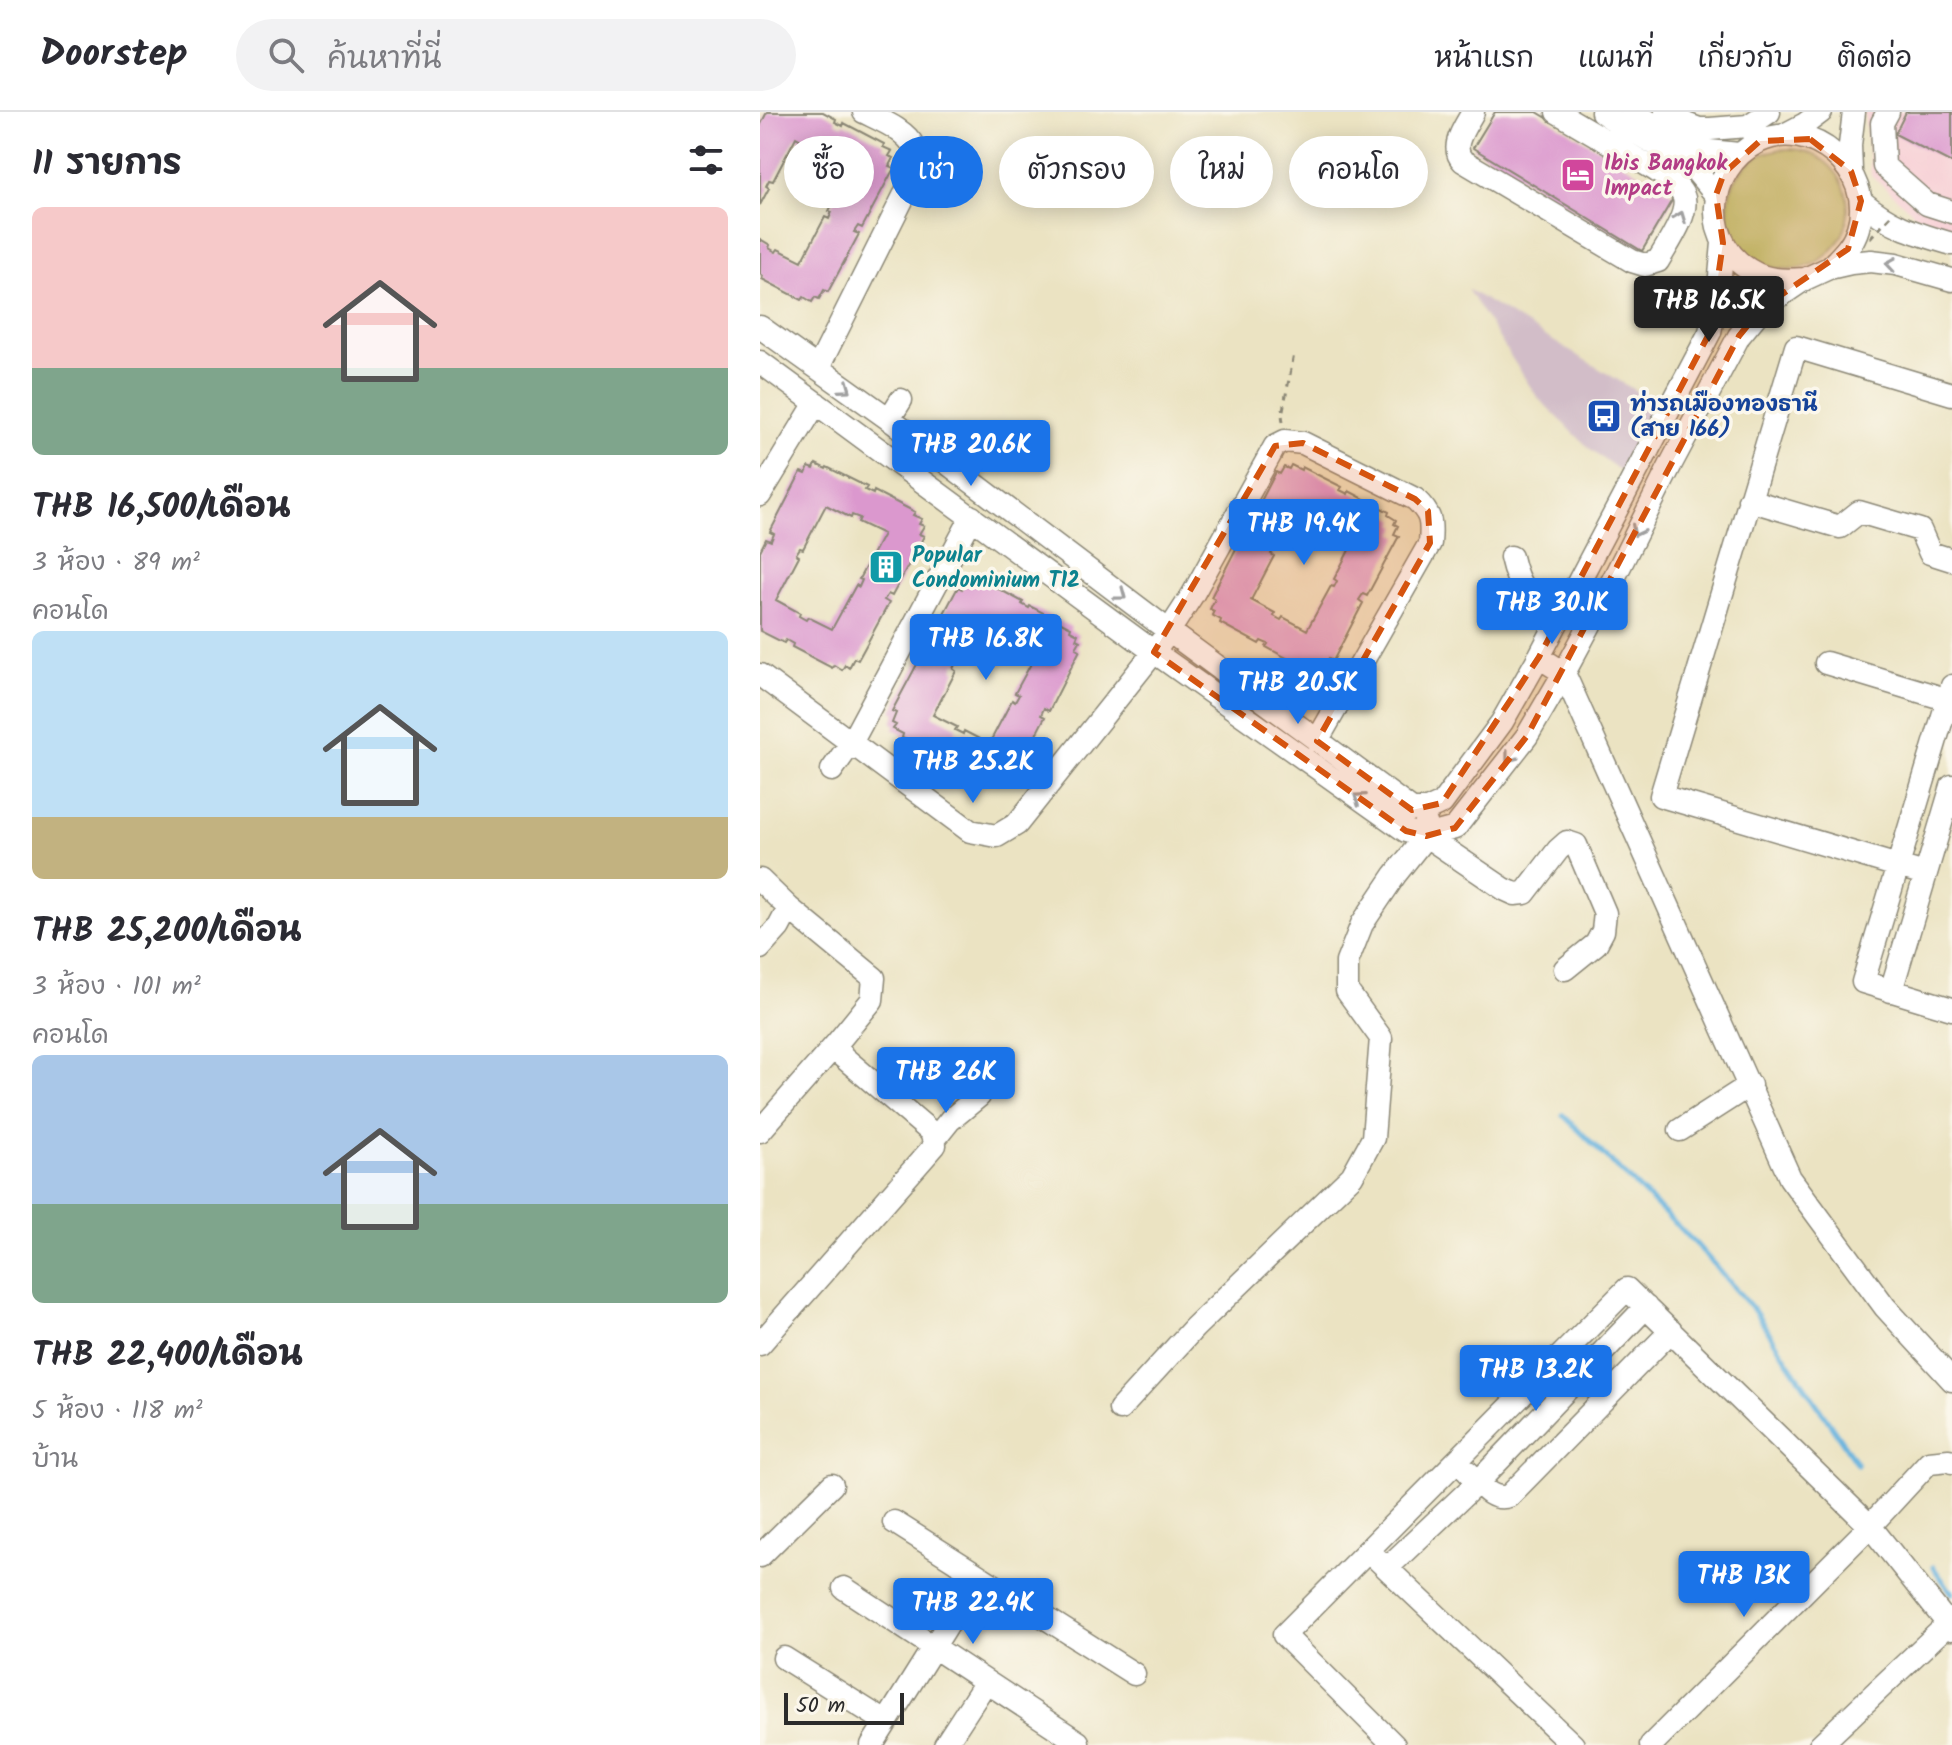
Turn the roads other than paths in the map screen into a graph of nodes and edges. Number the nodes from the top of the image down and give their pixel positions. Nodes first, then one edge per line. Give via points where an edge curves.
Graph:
1 (864, 112) edge
2 (1473, 112) edge
3 (1557, 112) edge
4 (1602, 112) edge
5 (1666, 112) edge
6 (1769, 112) edge
7 (1821, 112) edge
8 (1854, 112) edge
9 (1888, 112) edge
10 (1639, 114) edge
11 (1710, 120) edge
12 (1738, 120) edge
13 (1784, 135) junction
14 (1739, 154) junction
15 (1660, 160) junction
16 (1851, 171) junction
17 (1716, 195) junction
18 (1861, 201) junction
19 (1952, 212) edge
20 (1723, 243) junction
21 (1952, 244) edge
22 (1829, 268) junction
23 (1805, 279) junction
24 (1952, 280) edge
25 (760, 327) edge
26 (760, 362) edge
27 (818, 368) junction
28 (1952, 394) edge
29 (816, 403) junction
30 (1645, 448) junction
31 (1672, 462) junction
32 (760, 495) edge
33 (1749, 500) junction
34 (972, 517) junction
35 (1511, 557) dead end
36 (1952, 560) edge
37 (1557, 623) junction
38 (1169, 631) junction
39 (1154, 652) junction
40 (1539, 657) junction
41 (1826, 663) dead end
42 (1564, 673) junction
43 (760, 675) edge
44 (1951, 696) edge
45 (1317, 741) junction
46 (851, 743) junction
47 (832, 770) dead end
48 (1952, 786) edge
49 (1427, 810) junction
50 (1426, 836) junction
51 (1898, 866) junction
52 (1925, 874) junction
53 (760, 880) edge
54 (789, 908) junction
55 (760, 948) edge
56 (1565, 969) dead end
57 (1891, 991) junction
58 (1952, 1009) edge
59 (837, 1043) junction
60 (1750, 1085) junction
61 (979, 1096) dead end
62 (1680, 1130) dead end
63 (760, 1131) edge
64 (934, 1140) junction
65 (1646, 1307) junction
66 (1671, 1331) junction
67 (760, 1344) edge
68 (1540, 1376) junction
69 (1952, 1380) edge
70 (1561, 1395) junction
71 (1120, 1409) dead end
72 (1584, 1420) junction
73 (1456, 1461) junction
74 (1952, 1462) edge
75 (1478, 1482) junction
76 (832, 1485) dead end
77 (894, 1522) dead end
78 (1870, 1526) junction
79 (1368, 1550) junction
80 (760, 1556) edge
81 (1387, 1568) junction
82 (978, 1576) junction
83 (844, 1588) dead end
84 (1950, 1627) edge
85 (933, 1647) junction
86 (784, 1658) dead end
87 (1134, 1674) dead end
88 (986, 1682) junction
89 (886, 1722) junction
90 (1078, 1742) dead end
91 (872, 1745) edge
92 (945, 1745) edge
93 (1394, 1745) edge
94 (1573, 1745) edge
95 (1651, 1745) edge
96 (1820, 1745) edge

1 - 27 street via 913,144 915,174
2 -> 15 street via 1457,144 1463,161 1645,265 1658,261 1685,206
3 - 15 street
4 - 15 street
5 - 11 street via 1699,129
6 - 12 street via 1748,126
7 - 13 street
8 - 16 street
9 - 19 street via 1882,123 1884,166 1927,204
10 - 14 street via 1699,150
11 - 12 street
13 - 14 street
13 - 16 street via 1810,139 1834,151
14 - 17 street
15 - 17 street via 1690,164
16 - 18 street
17 - 20 street
18 - 21 street via 1906,230
18 - 22 street via 1859,227 1848,249
20 - 23 street via 1757,274
20 - 30 street via 1710,332
22 - 23 street
24 -> 22 street via 1871,261
23 - 31 street via 1762,308 1739,336
25 - 27 street
26 - 29 street
27 -> 38 street via 895,409
28 - 33 street via 1796,347
29 - 32 street
29 - 34 street
30 - 31 street
30 - 37 street
31 -> 42 street
33 - 36 street via 1840,527 1859,512 1905,525 1920,530 1930,553
33 - 51 street via 1661,796
34 - 39 street
34 - 46 street
35 - 37 street via 1527,595
37 - 40 street
38 - 39 street
38 - 45 street
38 - 45 street via 1275,446 1303,443 1415,499 1428,511 1430,543
39 - 46 street via 1017,824 997,836 970,831
50 -> 39 street via 1406,831
40 - 42 street
40 - 49 street via 1502,722 1442,803
41 - 44 street
42 -> 50 street via 1527,736 1455,828
42 - 60 street
43 - 46 street
44 - 51 street
45 - 49 street via 1412,810
46 - 47 street
48 - 52 street
49 - 50 street
50 - 56 street via 1515,894 1525,893 1567,842 1576,845 1605,913 1596,944
50 - 71 street via 1362,924 1347,962 1347,991 1381,1038 1373,1138 1352,1176 1194,1328
51 - 52 street
51 - 57 street via 1863,982
52 - 57 street
53 - 54 street
54 - 55 street
54 - 59 street via 874,978 872,1000
57 - 58 street
59 - 63 street
59 - 64 street via 842,1056
60 - 62 street
60 - 69 street via 1790,1178 1885,1307
61 - 64 street
64 - 67 street via 935,1145
65 - 66 street
65 - 68 street via 1627,1289
65 - 70 street
66 - 72 street
66 - 78 street
68 - 70 street
68 - 73 street
70 - 72 street
70 - 75 street
72 - 75 street via 1509,1496 1494,1497
73 - 75 street
73 - 79 street
74 - 78 street via 1929,1462
75 - 81 street
76 - 80 street
77 - 82 street
78 - 84 street
78 - 95 street
79 - 81 street
79 - 93 street via 1284,1635
81 - 94 street
82 - 85 street
82 - 87 street
83 - 85 street
84 - 96 street
85 - 88 street
85 - 89 street
86 - 89 street
88 - 90 street
88 - 92 street
89 - 91 street

